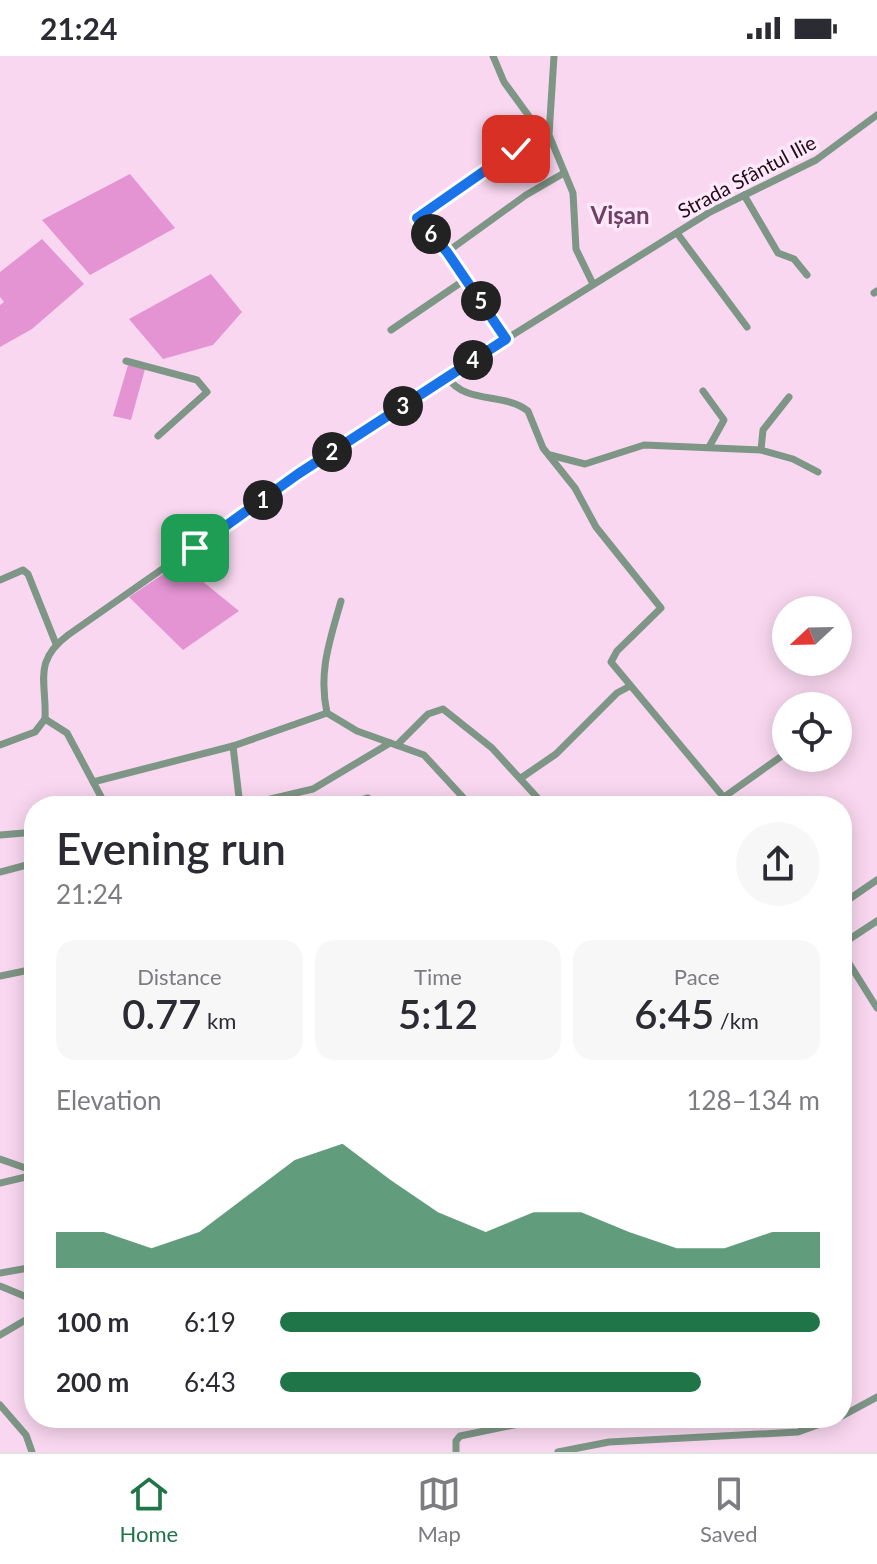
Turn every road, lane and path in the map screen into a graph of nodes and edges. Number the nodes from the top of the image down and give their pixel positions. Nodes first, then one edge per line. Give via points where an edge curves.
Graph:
1 (493, 56) edge
2 (554, 56) edge
3 (877, 115) edge
4 (546, 134) junction
5 (564, 173) junction
6 (744, 195) junction
7 (677, 233) junction
8 (447, 252) junction
9 (807, 275) dead end
10 (466, 279) junction
11 (593, 284) junction
12 (747, 327) dead end
13 (391, 330) dead end
14 (506, 339) junction
15 (126, 361) dead end
16 (447, 377) junction
17 (703, 391) dead end
18 (789, 397) dead end
19 (158, 436) dead end
20 (709, 447) junction
21 (761, 450) junction
22 (548, 454) junction
23 (818, 472) dead end
24 (0, 580) edge
25 (341, 601) dead end
26 (56, 644) junction
27 (630, 686) junction
28 (327, 713) junction
29 (45, 719) junction
30 (393, 744) junction
31 (0, 745) edge
32 (233, 746) junction
33 (772, 763) edge
34 (521, 778) junction
35 (93, 782) junction
36 (101, 796) edge
37 (239, 796) edge
38 (279, 796) edge
39 (462, 796) edge
40 (536, 796) edge
41 (723, 796) edge
42 (725, 796) edge
43 (24, 833) dead end
44 (0, 835) edge
45 (24, 866) edge
46 (0, 872) edge
47 (877, 880) edge
48 (852, 897) edge
49 (877, 921) edge
50 (852, 937) edge
51 (852, 968) edge
52 (24, 971) edge
53 (0, 976) edge
54 (877, 1008) edge
55 (0, 1159) edge
56 (24, 1169) edge
57 (24, 1176) edge
58 (0, 1183) edge
59 (24, 1269) edge
60 (0, 1273) edge
61 (0, 1286) edge
62 (24, 1296) edge
63 (24, 1321) edge
64 (0, 1335) edge
65 (877, 1397) edge
66 (0, 1405) edge
67 (852, 1411) edge
68 (499, 1428) edge
69 (809, 1428) edge
70 (609, 1442) junction
71 (583, 1449) edge
72 (32, 1452) edge
73 (456, 1452) edge
74 (558, 1452) edge
75 (611, 1452) edge

1 - 4 street via 504,82
2 - 4 street
3 - 6 street, Strada Sfântul Ilie via 816,160
4 - 5 street
4 - 8 street via 417,218
5 - 8 street
5 - 11 street via 573,193 576,249
6 - 7 street, Strada Sfântul Ilie
6 - 9 street via 778,253 794,259
7 - 11 street, Strada Sfântul Ilie
7 - 12 street
8 - 10 street
10 - 13 street
10 - 14 street
11 - 14 street, Strada Sfântul Ilie
14 - 16 street, Strada Sfântul Ilie
15 - 19 street via 197,380 207,392
16 - 22 street via 466,393 525,408
16 - 26 street, Strada Sfântul Ilie
17 - 20 street via 724,420
18 - 21 street via 763,430
20 - 21 street
20 - 22 street via 631,446 585,464
21 - 23 street
22 - 27 street via 617,555 661,608 612,659
24 - 26 street via 23,570 28,574
25 - 28 street via 325,652
26 - 29 street via 43,671
27 - 34 street via 556,754
27 - 41 street
28 - 30 street
28 - 32 street
29 - 31 street via 35,732
29 - 35 street via 67,733
30 - 34 street via 428,714 443,709
30 - 38 street via 313,789
30 - 39 street via 424,755
32 - 35 street
32 - 37 street
33 - 42 street
34 - 40 street
35 - 36 street
43 - 44 street
45 - 46 street
47 - 48 street
49 - 50 street
51 - 54 street
52 - 53 street
55 - 56 street
57 - 58 street
59 - 60 street
61 - 62 street
63 - 64 street
65 - 67 street
66 - 72 street via 26,1435
68 - 73 street via 460,1436
69 - 70 street
70 - 71 street
70 - 75 street
71 - 74 street

